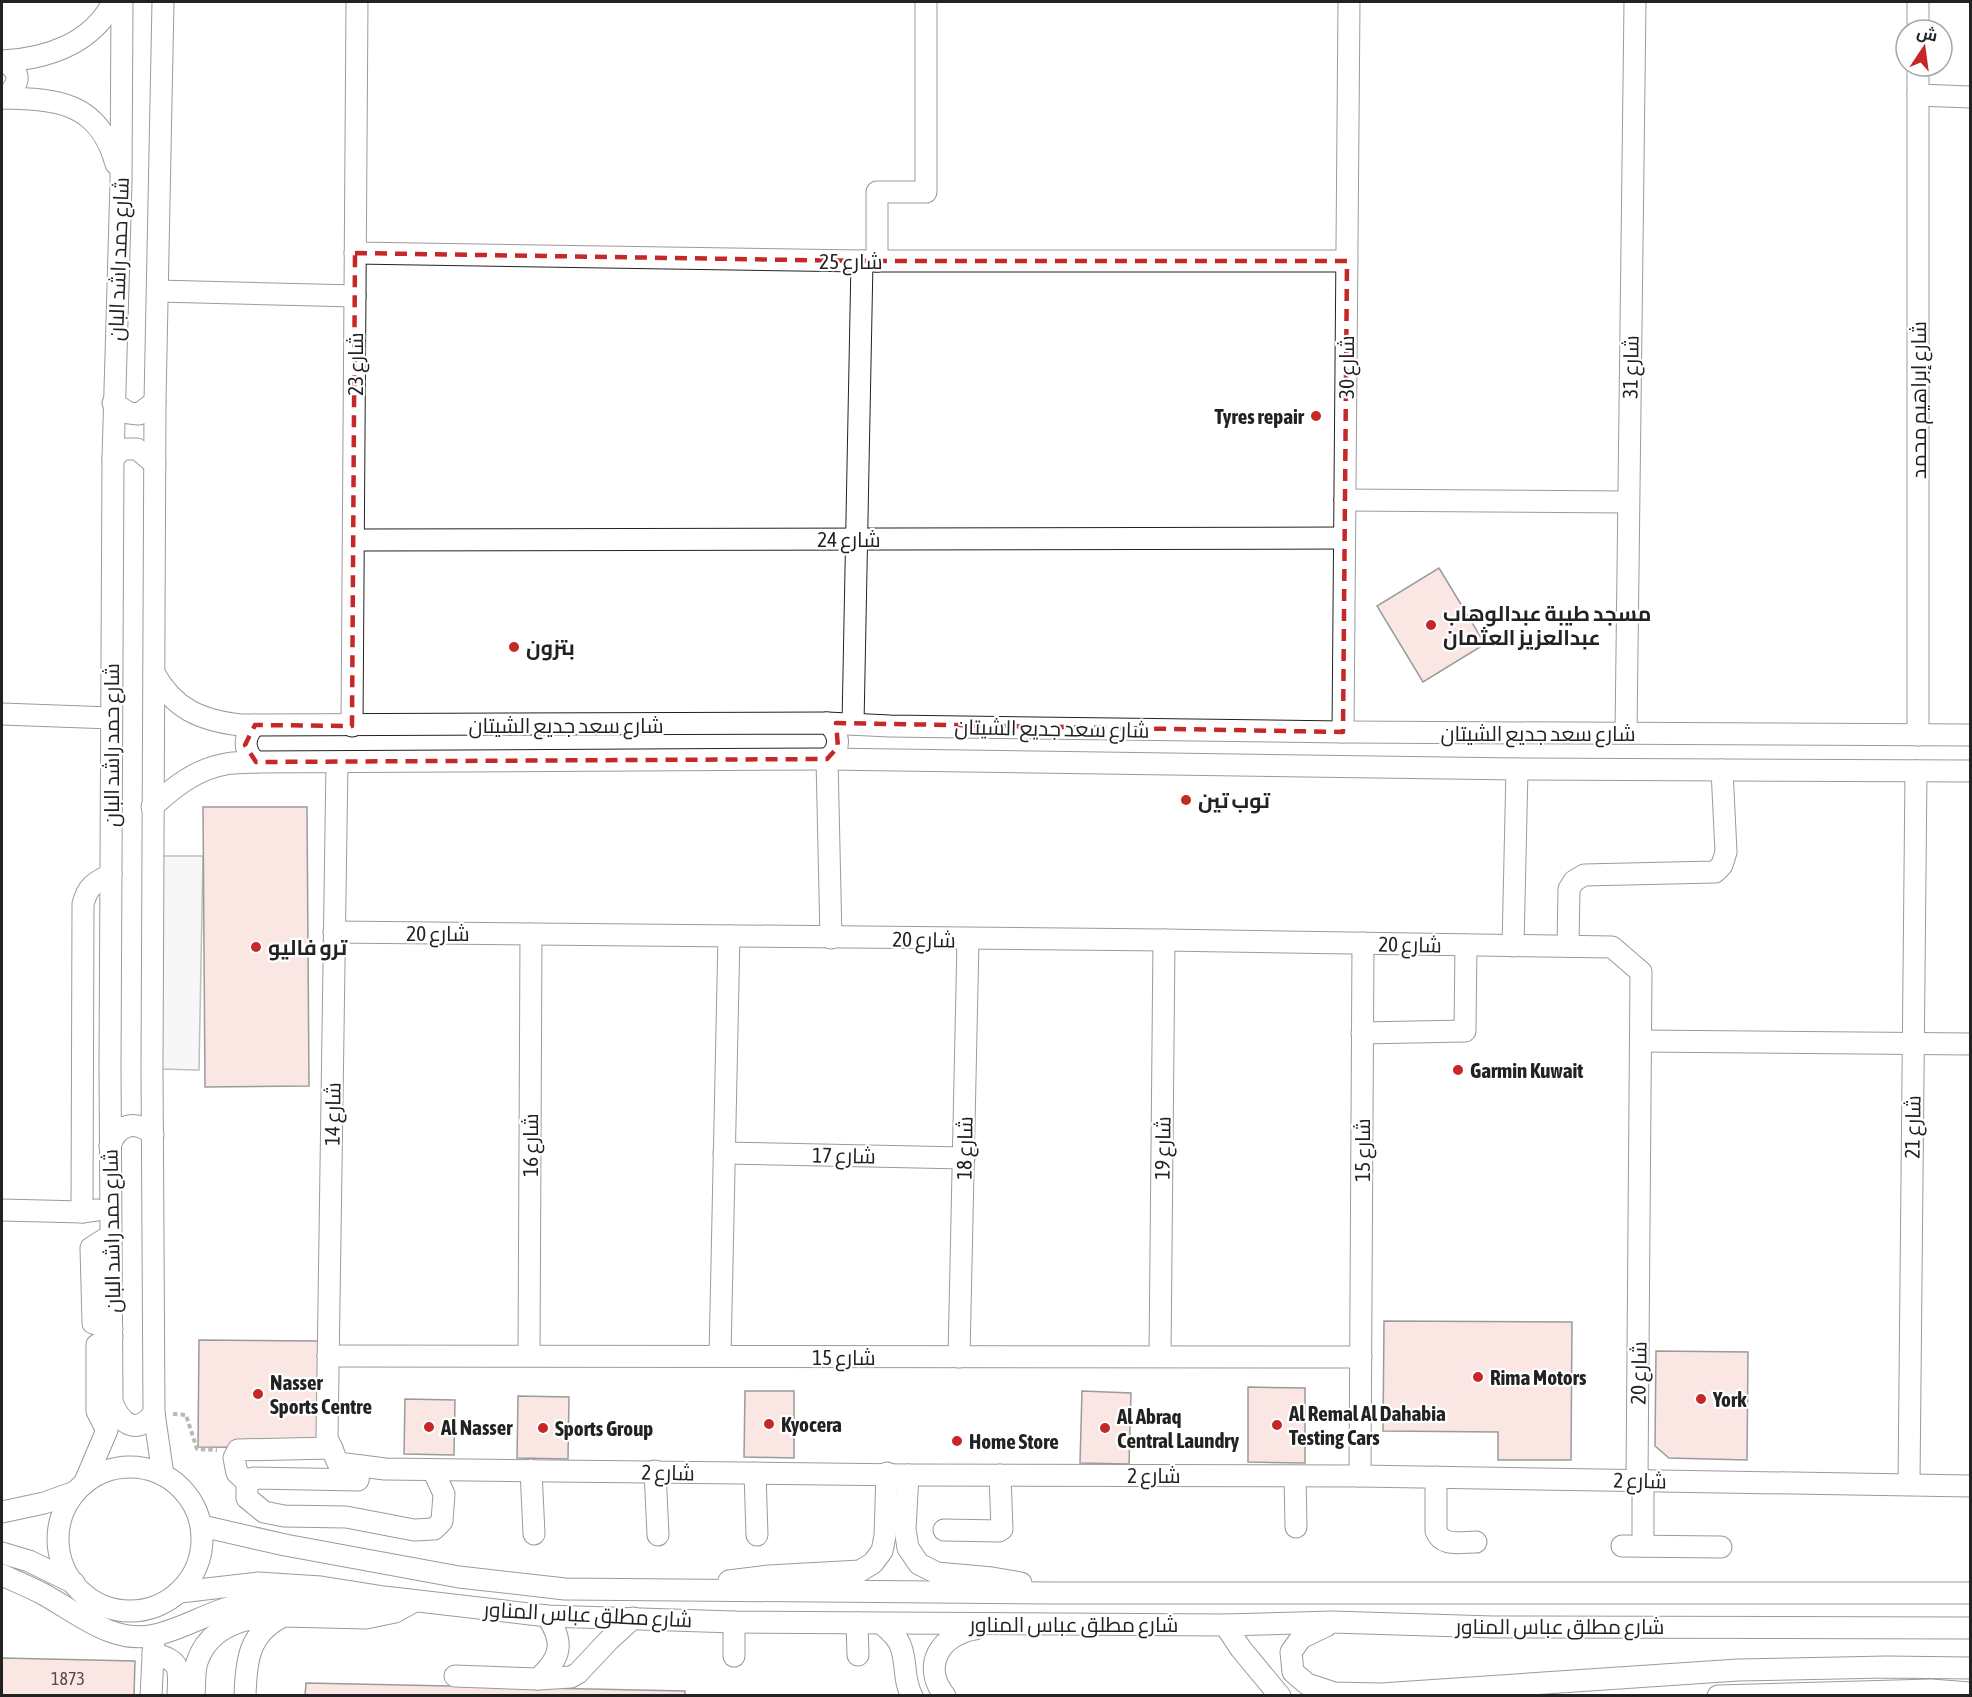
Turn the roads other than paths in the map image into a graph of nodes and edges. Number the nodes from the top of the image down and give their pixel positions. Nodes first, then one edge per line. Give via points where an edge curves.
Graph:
1 (112, 2) edge
2 (123, 2) edge
3 (163, 2) edge
4 (357, 2) edge
5 (926, 2) edge
6 (1349, 2) edge
7 (1635, 2) edge
8 (1918, 2) edge
9 (1918, 18) edge
10 (3, 61) edge
11 (1918, 78) edge
12 (1918, 95) junction
13 (1971, 97) edge
14 (4, 98) edge
15 (121, 183) junction
16 (355, 253) junction
17 (870, 261) junction
18 (1347, 261) junction
19 (158, 291) junction
20 (355, 296) junction
21 (155, 402) junction
22 (113, 403) junction
23 (113, 458) junction
24 (155, 464) junction
25 (1345, 500) junction
26 (1628, 502) junction
27 (1344, 537) junction
28 (856, 539) junction
29 (354, 540) junction
30 (154, 673) junction
31 (2, 714) edge
32 (111, 718) junction
33 (827, 723) junction
34 (853, 723) junction
35 (255, 725) junction
36 (352, 726) junction
37 (890, 726) junction
38 (1343, 732) junction
39 (1626, 733) junction
40 (1918, 735) junction
41 (1968, 736) edge
42 (827, 759) junction
43 (888, 760) junction
44 (256, 762) junction
45 (337, 762) junction
46 (1517, 769) junction
47 (1722, 770) junction
48 (1967, 770) edge
49 (1916, 771) junction
50 (152, 807) junction
51 (111, 874) junction
52 (334, 932) junction
53 (531, 934) junction
54 (729, 936) junction
55 (831, 938) junction
56 (968, 940) junction
57 (1164, 940) junction
58 (1363, 943) junction
59 (1466, 945) junction
60 (1514, 946) junction
61 (1568, 946) junction
62 (1362, 1032) junction
63 (1641, 1041) junction
64 (1913, 1043) junction
65 (1971, 1044) edge
66 (153, 1135) junction
67 (110, 1146) junction
68 (724, 1153) junction
69 (964, 1158) junction
70 (110, 1208) junction
71 (2, 1210) edge
72 (82, 1212) junction
73 (112, 1333) junction
74 (328, 1356) junction
75 (530, 1356) junction
76 (720, 1356) junction
77 (1160, 1356) junction
78 (959, 1357) junction
79 (1361, 1357) junction
80 (112, 1402) junction
81 (154, 1413) junction
82 (107, 1430) junction
83 (335, 1456) junction
84 (360, 1466) junction
85 (433, 1470) junction
86 (531, 1470) junction
87 (655, 1471) junction
88 (755, 1473) junction
89 (897, 1474) junction
90 (163, 1475) junction
91 (1000, 1475) junction
92 (1295, 1476) junction
93 (1360, 1476) junction
94 (1436, 1477) junction
95 (1640, 1479) junction
96 (247, 1482) junction
97 (1909, 1484) junction
98 (1971, 1486) edge
99 (80, 1488) junction
100 (2, 1512) edge
101 (202, 1526) junction
102 (1296, 1527) dead end
103 (944, 1530) dead end
104 (534, 1534) dead end
105 (658, 1535) dead end
106 (757, 1535) dead end
107 (1476, 1542) dead end
108 (1721, 1547) dead end
109 (2, 1552) edge
110 (2, 1575) edge
111 (74, 1583) junction
112 (696, 1591) junction
113 (180, 1592) junction
114 (1053, 1593) junction
115 (1971, 1593) edge
116 (384, 1597) junction
117 (415, 1601) junction
118 (284, 1616) junction
119 (548, 1616) junction
120 (633, 1618) junction
121 (734, 1622) junction
122 (1332, 1622) junction
123 (857, 1623) junction
124 (1014, 1623) junction
125 (891, 1624) junction
126 (1225, 1625) junction
127 (1971, 1628) edge
128 (153, 1644) junction
129 (858, 1655) dead end
130 (734, 1656) dead end
131 (1971, 1668) edge
132 (1729, 1671) junction
133 (455, 1676) dead end
134 (538, 1679) junction
135 (1402, 1694) edge
136 (1971, 1694) edge
137 (151, 1695) edge
138 (178, 1695) edge
139 (194, 1695) edge
140 (245, 1695) edge
141 (912, 1695) edge
142 (926, 1695) edge
143 (945, 1695) edge
144 (1280, 1695) edge
145 (1718, 1695) edge
146 (1731, 1695) edge

1 - 10 street via 106,15 82,38 52,54
2 - 15 street, شارع حمد راشد البان
3 - 19 street, شارع حمد راشد البان
4 - 16 street, شارع 23
5 - 17 street via 926,192 877,192
6 - 18 street, شارع 30
7 - 26 street, شارع 31
8 - 9 street
10 - 14 street via 14,68 18,81
11 - 12 street, شارع إبراهيم محمد
12 - 13 street
12 - 40 street, شارع إبراهيم محمد
14 - 15 street via 46,100 68,105 86,115 110,144
15 - 22 street, شارع حمد راشد البان
16 - 17 street, شارع 25
16 - 20 street, شارع 23
17 - 18 street, شارع 25
17 - 28 street
18 - 25 street, شارع 30
19 - 20 street
19 - 21 street, شارع حمد راشد البان
20 - 29 street, شارع 23
21 - 22 street via 139,414
21 - 24 street, شارع حمد راشد البان
22 - 23 street, شارع حمد راشد البان
23 - 24 street via 123,449 137,449
23 - 32 street, شارع حمد راشد البان
24 - 30 street, شارع حمد راشد البان
25 - 26 street
25 - 27 street, شارع 30
26 - 39 street, شارع 31
27 - 28 street, شارع 24
27 - 38 street, شارع 30
28 - 29 street, شارع 24
28 - 34 street
29 - 36 street, شارع 23
30 - 35 street, شارع سعد جديع الشيتان via 183,708 211,720
30 - 50 street, شارع حمد راشد البان
31 - 32 street
32 - 51 street, شارع حمد راشد البان
33 - 34 street, شارع سعد جديع الشيتان
33 - 36 street, شارع سعد جديع الشيتان
33 - 42 street via 835,730 838,741 836,752
34 - 37 street, شارع سعد جديع الشيتان
35 - 36 street, شارع سعد جديع الشيتان
35 - 44 street via 245,745
37 - 38 street, شارع سعد جديع الشيتان
37 - 43 street via 879,730 874,741 877,753
38 - 39 street, شارع سعد جديع الشيتان
39 - 40 street, شارع سعد جديع الشيتان
40 - 41 street, شارع سعد جديع الشيتان
42 - 43 street, شارع سعد جديع الشيتان
42 - 45 street, شارع سعد جديع الشيتان
42 - 55 street
43 - 46 street, شارع سعد جديع الشيتان
44 - 45 street, شارع سعد جديع الشيتان
44 - 50 street, شارع سعد جديع الشيتان via 226,764 198,772 173,787
45 - 52 street, شارع 14
46 - 47 street, شارع سعد جديع الشيتان
46 - 60 street
47 - 49 street, شارع سعد جديع الشيتان
47 - 61 street via 1726,852 1722,865 1714,872 1584,875 1574,880 1569,889
48 - 49 street, شارع سعد جديع الشيتان
49 - 64 street, شارع 21
50 - 66 street, شارع حمد راشد البان
51 - 67 street, شارع حمد راشد البان
51 - 72 street via 91,885 83,903
52 - 53 street, شارع 20
52 - 74 street, شارع 14
53 - 54 street, شارع 20
53 - 75 street, شارع 16
54 - 55 street, شارع 20
54 - 68 street
55 - 56 street, شارع 20
56 - 57 street, شارع 20
56 - 69 street, شارع 18
57 - 58 street, شارع 20
57 - 77 street, شارع 19
58 - 59 street, شارع 20
58 - 62 street, شارع 15
59 - 60 street, شارع 20
59 - 62 street via 1465,1031
60 - 61 street, شارع 20
61 - 63 street, شارع 20 via 1612,947 1641,972
62 - 79 street, شارع 15
63 - 64 street
63 - 95 street, شارع 20
64 - 65 street
64 - 97 street, شارع 21
66 - 67 street via 139,1126 123,1127
66 - 81 street, شارع حمد راشد البان
67 - 70 street, شارع حمد راشد البان
68 - 69 street, شارع 17
68 - 76 street
69 - 78 street, شارع 18
70 - 72 street
70 - 73 street, شارع حمد راشد البان
71 - 72 street
73 - 80 street, شارع حمد راشد البان
73 - 82 street via 97,1345 97,1411
74 - 75 street, شارع 15
74 - 83 street, شارع 14 via 327,1438
75 - 76 street, شارع 15
76 - 78 street, شارع 15
77 - 78 street, شارع 15
77 - 79 street, شارع 15
79 - 93 street, شارع 15
80 - 81 street via 127,1424 147,1422
80 - 82 street, شارع حمد راشد البان
81 - 90 street, شارع حمد راشد البان
82 - 99 street, شارع حمد راشد البان
83 - 84 street, شارع 2
83 - 96 street, شارع 2 via 238,1450 234,1458 237,1473
84 - 85 street, شارع 2
84 - 96 street via 358,1480 253,1478
85 - 86 street, شارع 2
85 - 96 street via 444,1494 442,1521 434,1529 414,1530 346,1517 264,1512 247,1498
86 - 87 street, شارع 2
86 - 104 street
87 - 88 street, شارع 2
87 - 105 street
88 - 89 street, شارع 2
88 - 106 street
89 - 91 street, شارع 2
89 - 112 street via 882,1551 860,1571 744,1578
89 - 114 street via 908,1548 919,1564 937,1573 1013,1581
90 - 99 street via 137,1467 114,1468
90 - 101 street via 179,1485 194,1503
91 - 92 street, شارع 2
91 - 103 street via 1002,1529
92 - 93 street, شارع 2
92 - 102 street
93 - 94 street, شارع 2
94 - 95 street, شارع 2
94 - 107 street via 1438,1538 1443,1542
95 - 97 street, شارع 2
95 - 108 street, شارع 20 via 1632,1546
97 - 98 street, شارع 2
99 - 100 street via 44,1503
99 - 111 street via 63,1513 58,1537 62,1562
101 - 112 street, شارع مطلق عباس المناور via 459,1577 565,1589
101 - 113 street via 202,1550 195,1573
109 - 111 street
110 - 128 street via 106,1630
111 - 113 street via 91,1599 113,1609 137,1611 160,1605
112 - 114 street, شارع مطلق عباس المناور
113 - 116 street, شارع مطلق عباس المناور via 258,1583
114 - 115 street, شارع مطلق عباس المناور
116 - 117 street, شارع مطلق عباس المناور
116 - 128 street via 344,1605 275,1601 242,1605 212,1613
117 - 118 street via 395,1612 366,1618
117 - 119 street, شارع مطلق عباس المناور
118 - 139 street via 251,1617 218,1631 197,1663
118 - 140 street via 259,1633 248,1655
119 - 120 street, شارع مطلق عباس المناور
119 - 134 street via 555,1627 557,1654 552,1666
120 - 121 street, شارع مطلق عباس المناور
120 - 134 street via 579,1673
121 - 123 street, شارع مطلق عباس المناور
121 - 130 street
122 - 126 street, شارع مطلق عباس المناور
122 - 127 street, شارع مطلق عباس المناور via 1493,1627
122 - 135 street via 1301,1638 1291,1652 1293,1672 1307,1684 1334,1693
123 - 125 street, شارع مطلق عباس المناور
123 - 129 street
124 - 125 street, شارع مطلق عباس المناور
124 - 126 street, شارع مطلق عباس المناور
124 - 143 street via 959,1633 941,1646 934,1667 939,1689
125 - 141 street via 901,1646 904,1674
125 - 142 street via 913,1646 919,1683
126 - 144 street
128 - 137 street
128 - 138 street via 176,1664
131 - 132 street
132 - 135 street
132 - 146 street
133 - 134 street
136 - 146 street via 1931,1690
145 - 146 street

